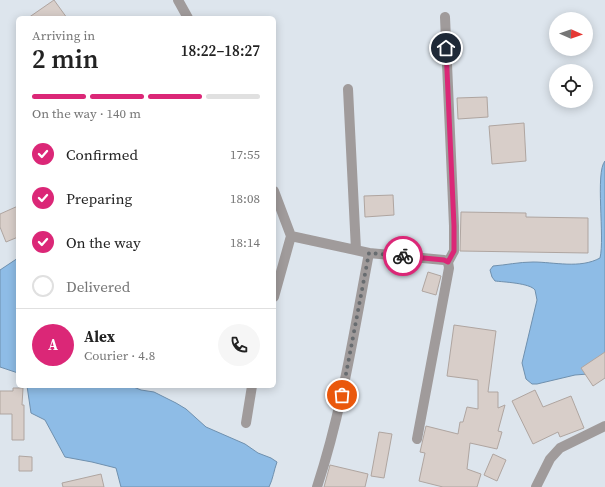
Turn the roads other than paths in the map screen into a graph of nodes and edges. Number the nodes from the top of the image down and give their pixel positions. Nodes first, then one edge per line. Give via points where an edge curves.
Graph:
1 (178, 0) edge
2 (187, 16) edge
3 (445, 17) dead end
4 (348, 89) dead end
5 (276, 196) edge
6 (291, 236) junction
7 (356, 250) junction
8 (369, 253) junction
9 (448, 262) junction
10 (276, 290) edge
11 (252, 388) edge
12 (246, 423) dead end
13 (605, 426) edge
14 (417, 439) dead end
15 (317, 487) edge
16 (536, 487) edge

1 - 2 street
3 - 9 street via 454,226 454,251
4 - 7 street
5 - 6 street
6 - 7 street
6 - 10 street
7 - 8 street
8 - 9 street
8 - 15 street via 346,380
9 - 14 street via 449,268
11 - 12 street
13 - 16 street via 560,448 550,459

